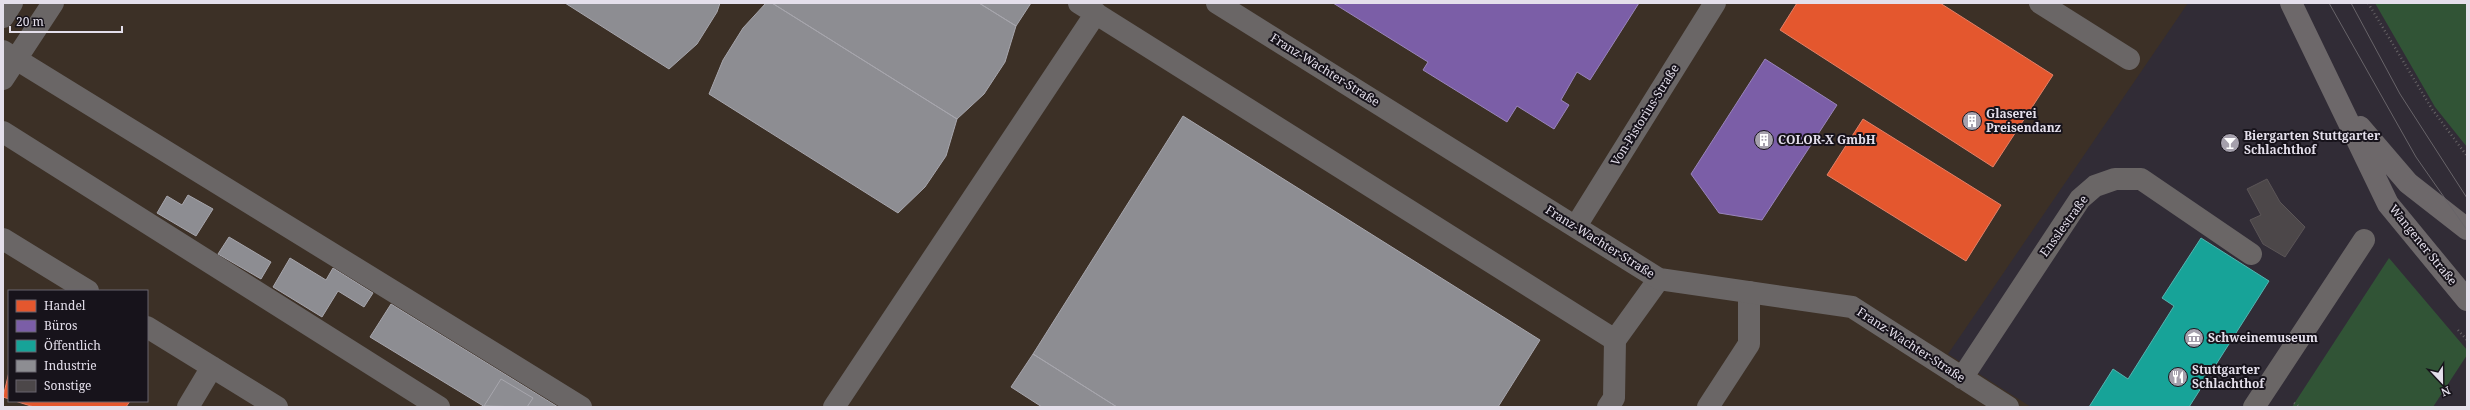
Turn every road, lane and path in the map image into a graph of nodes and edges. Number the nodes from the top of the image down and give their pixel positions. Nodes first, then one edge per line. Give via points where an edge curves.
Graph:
1 (12, 3) edge
2 (53, 3) edge
3 (1217, 3) edge
4 (1715, 3) edge
5 (2040, 3) edge
6 (2291, 3) edge
7 (2368, 3) edge
8 (1087, 8) edge
9 (3, 17) edge
10 (9, 55) edge
11 (2129, 59) dead end
12 (3, 79) edge
13 (2340, 103) junction
14 (3, 132) edge
15 (2467, 156) edge
16 (1576, 226) junction
17 (2467, 229) edge
18 (3, 239) edge
19 (2364, 240) dead end
20 (2251, 254) dead end
21 (1659, 280) junction
22 (86, 290) edge
23 (1749, 292) junction
24 (2467, 300) edge
25 (148, 328) edge
26 (1615, 340) junction
27 (212, 367) junction
28 (1962, 378) junction
29 (188, 407) edge
30 (277, 407) edge
31 (439, 407) edge
32 (581, 407) edge
33 (834, 407) edge
34 (1608, 407) edge
35 (1708, 407) edge
36 (2008, 407) edge
37 (2254, 407) edge

1 - 9 street
2 - 10 street
3 - 16 street, Franz-Wachter-Straße
4 - 16 street, Von-Pistorius-Straße
5 - 11 street
6 - 13 street, Wangener Straße
7 - 15 path via 2432,109
8 - 26 street
8 - 33 street
10 - 12 street
10 - 32 street
13 - 17 street, Wangener Straße via 2408,183
13 - 24 street, Wangener Straße via 2388,204
14 - 31 street
16 - 21 street, Franz-Wachter-Straße
18 - 22 street
19 - 37 street
20 - 28 street, Ensslestraße via 2141,179 2115,179 2095,186 2080,199
21 - 23 street, Franz-Wachter-Straße
21 - 26 street
23 - 28 street, Franz-Wachter-Straße via 1852,307
23 - 35 street via 1749,344
25 - 27 street
26 - 34 street via 1614,398
27 - 29 street
27 - 30 street
28 - 36 street, Franz-Wachter-Straße

